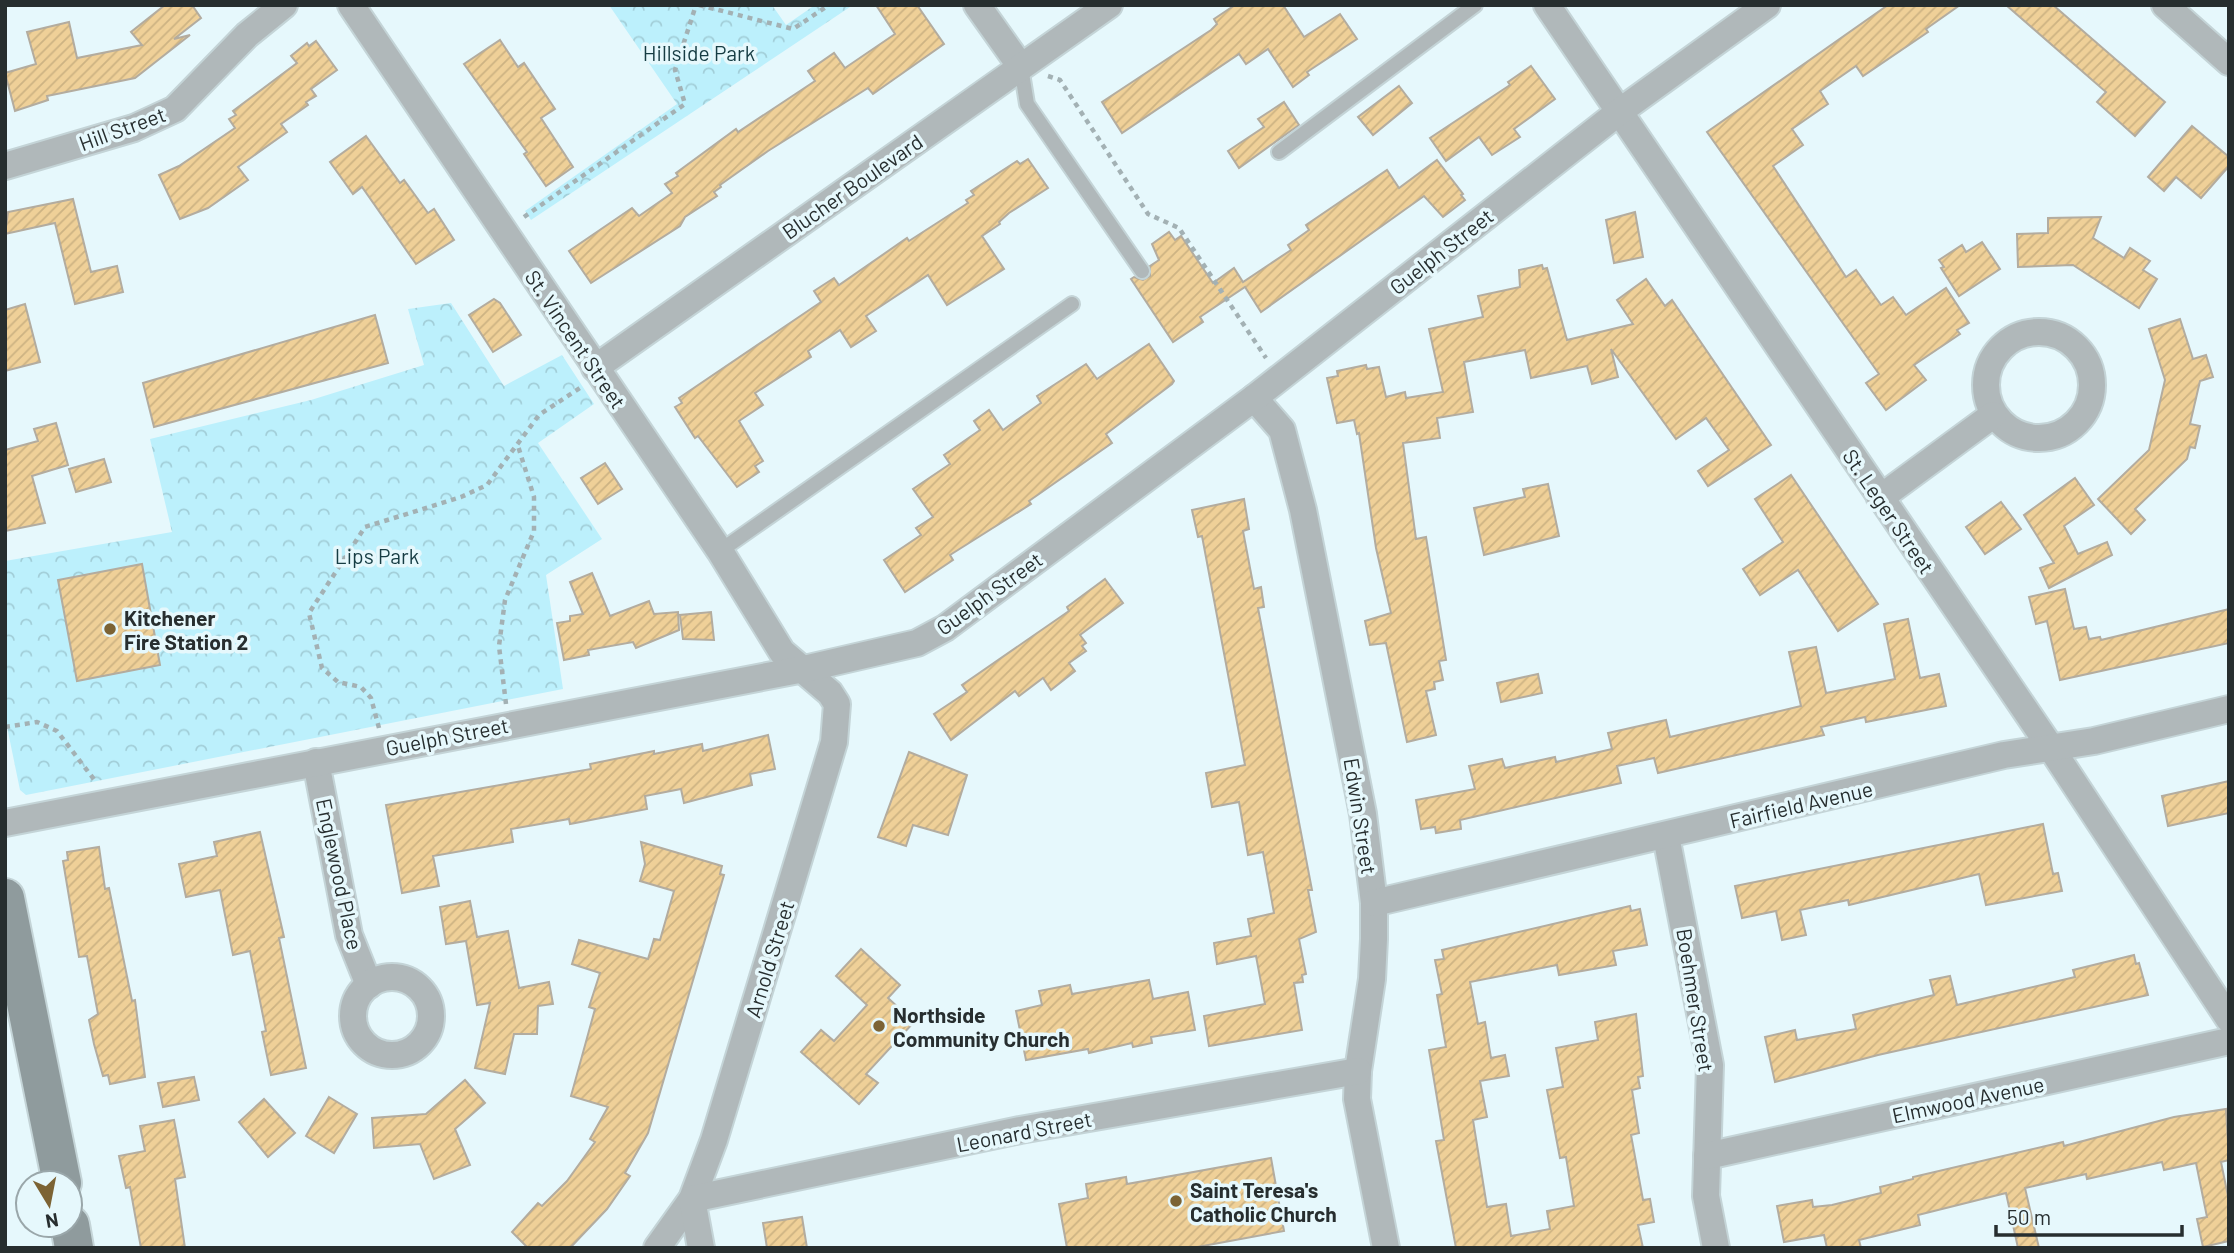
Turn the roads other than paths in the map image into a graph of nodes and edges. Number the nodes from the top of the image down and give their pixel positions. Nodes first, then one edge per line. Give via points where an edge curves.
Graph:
1 (284, 5) edge
2 (351, 5) edge
3 (977, 5) edge
4 (1109, 5) edge
5 (1475, 5) edge
6 (1547, 5) edge
7 (1767, 5) edge
8 (2165, 5) edge
9 (2229, 62) edge
10 (1021, 67) junction
11 (1619, 112) junction
12 (1279, 152) dead end
13 (5, 166) edge
14 (1142, 271) dead end
15 (1072, 304) dead end
16 (595, 368) junction
17 (1254, 398) junction
18 (1993, 415) junction
19 (1880, 498) junction
20 (720, 551) junction
21 (804, 669) junction
22 (2229, 709) edge
23 (2050, 748) junction
24 (316, 762) junction
25 (5, 823) edge
26 (1665, 836) junction
27 (5, 898) edge
28 (1374, 903) junction
29 (369, 985) dead end
30 (2229, 1019) edge
31 (2229, 1041) edge
32 (1358, 1071) junction
33 (1707, 1156) junction
34 (59, 1169) edge
35 (692, 1199) junction
36 (657, 1248) edge
37 (701, 1248) edge
38 (1386, 1248) edge
39 (1716, 1248) edge

1 - 13 street, Hill Street via 247,35 175,109 134,128
2 - 16 street, St. Vincent Street
3 - 10 street
4 - 10 street, Blucher Boulevard
5 - 12 lane
6 - 11 street, St. Leger Street
7 - 11 street, Guelph Street
8 - 9 street
10 - 14 lane via 1027,104
10 - 16 street, Blucher Boulevard
11 - 17 street, Guelph Street
11 - 19 street, St. Leger Street
15 - 20 lane
16 - 20 street, St. Vincent Street
17 - 21 street, Guelph Street via 945,628 916,643
17 - 28 street, Edwin Street via 1282,430 1303,510 1363,814
18 - 18 street via 2014,433 2042,439 2069,430 2087,409 2093,381 2084,355 2063,336 2054,334 2035,331 2008,340 1990,361 1984,388
18 - 19 street
19 - 23 street, St. Leger Street
20 - 21 street, St. Vincent Street via 782,652
21 - 24 street, Guelph Street
21 - 35 street, Arnold Street via 837,704 834,742 714,1140
22 - 23 street, Fairfield Avenue
23 - 26 street, Fairfield Avenue
23 - 30 street, St. Leger Street
24 - 25 street, Guelph Street
24 - 29 street, Englewood Place via 349,935
26 - 28 street, Fairfield Avenue
26 - 33 street, Boehmer Street via 1710,1065
27 - 34 main road
28 - 32 street, Edwin Street via 1372,979
31 - 33 street, Elmwood Avenue
32 - 35 street, Leonard Street via 1020,1130
32 - 38 street, Edwin Street via 1362,1128
33 - 39 street, Boehmer Street via 1706,1196
35 - 36 street, Arnold Street
35 - 37 street

